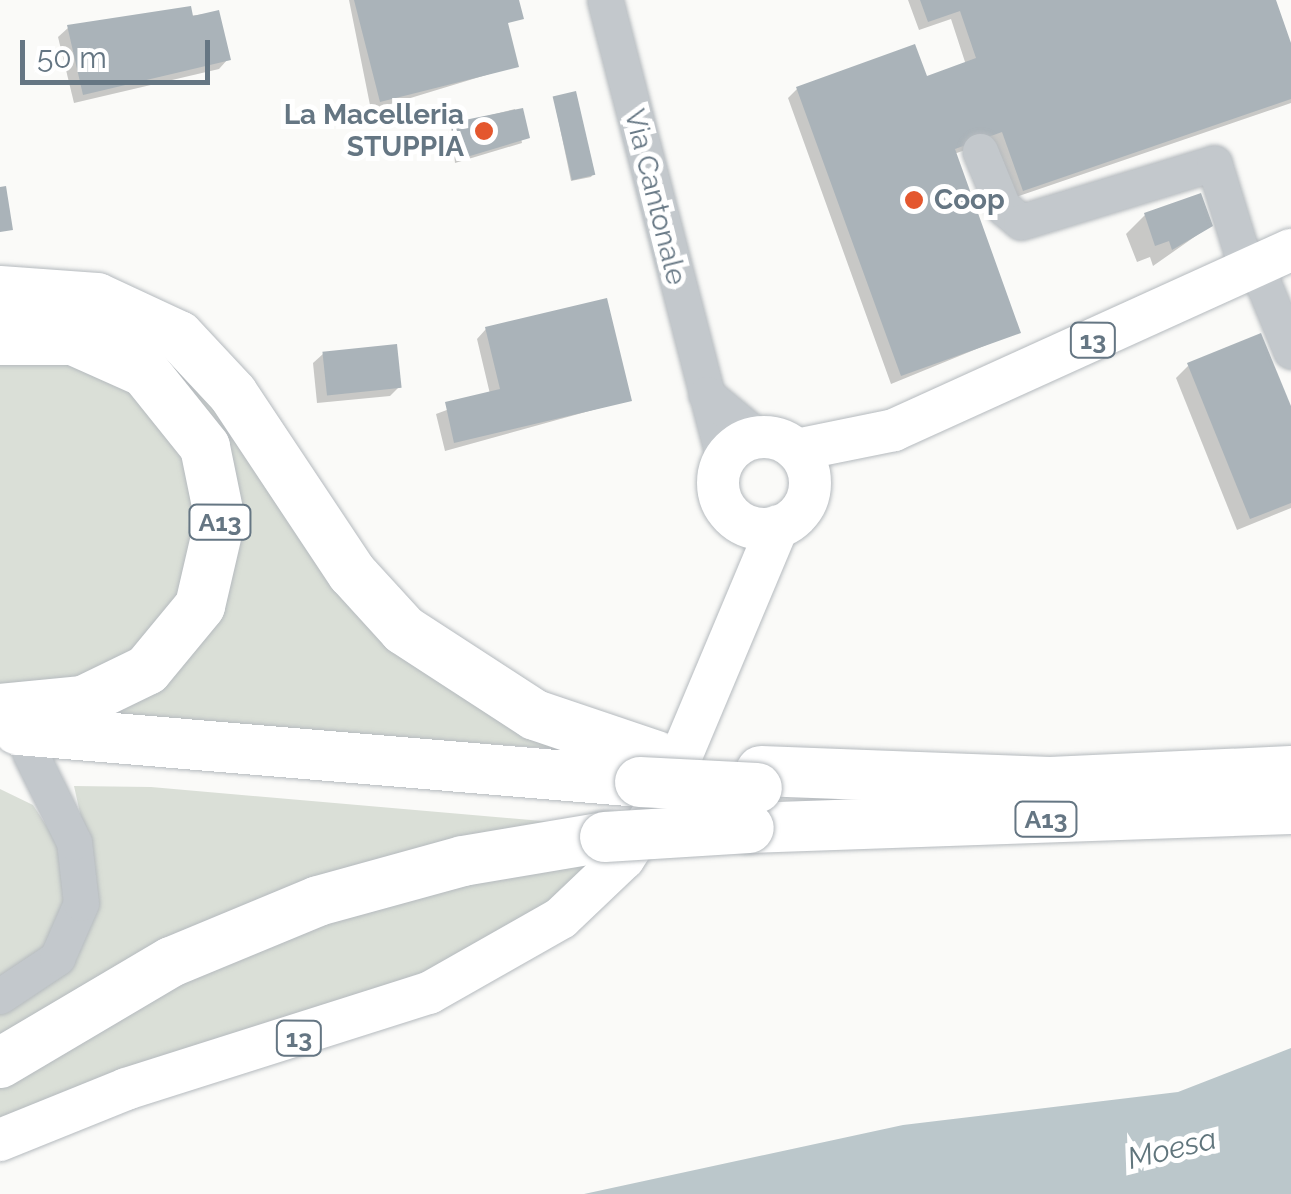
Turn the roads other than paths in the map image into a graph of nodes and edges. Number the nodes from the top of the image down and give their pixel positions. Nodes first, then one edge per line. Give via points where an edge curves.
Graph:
1 (605, 0) edge
2 (980, 151) dead end
3 (1265, 262) edge
4 (0, 292) edge
5 (0, 340) edge
6 (1291, 352) edge
7 (894, 430) junction
8 (759, 449) junction
9 (809, 492) junction
10 (758, 523) junction
11 (0, 709) edge
12 (10, 744) edge
13 (1291, 771) edge
14 (632, 795) junction
15 (756, 799) junction
16 (1291, 809) edge
17 (0, 996) edge
18 (7, 1056) edge
19 (0, 1140) edge

1 - 8 street, Via Cantonale via 706,393
2 - 3 street via 1004,207 1021,222 1214,164
3 - 6 street
3 - 7 main road, 13
4 - 14 highway, A13 via 97,298 170,330 224,383 352,573 404,630 534,716
5 - 11 highway, A13 via 73,340 144,372 204,447 220,520 200,606 147,670 83,700
7 - 8 main road, 13
7 - 9 main road, 13
8 - 9 main road
8 - 10 main road via 718,485
9 - 10 main road
10 - 19 main road, 13 via 706,705 648,825 604,880 528,941 388,1009 110,1094
12 - 14 highway, A13
12 - 17 street via 74,842 81,903 58,958
13 - 15 highway, A13 via 864,781
14 - 15 highway, A13
14 - 18 highway, A13 via 462,861 318,900 171,962
15 - 16 highway, A13 via 901,820

